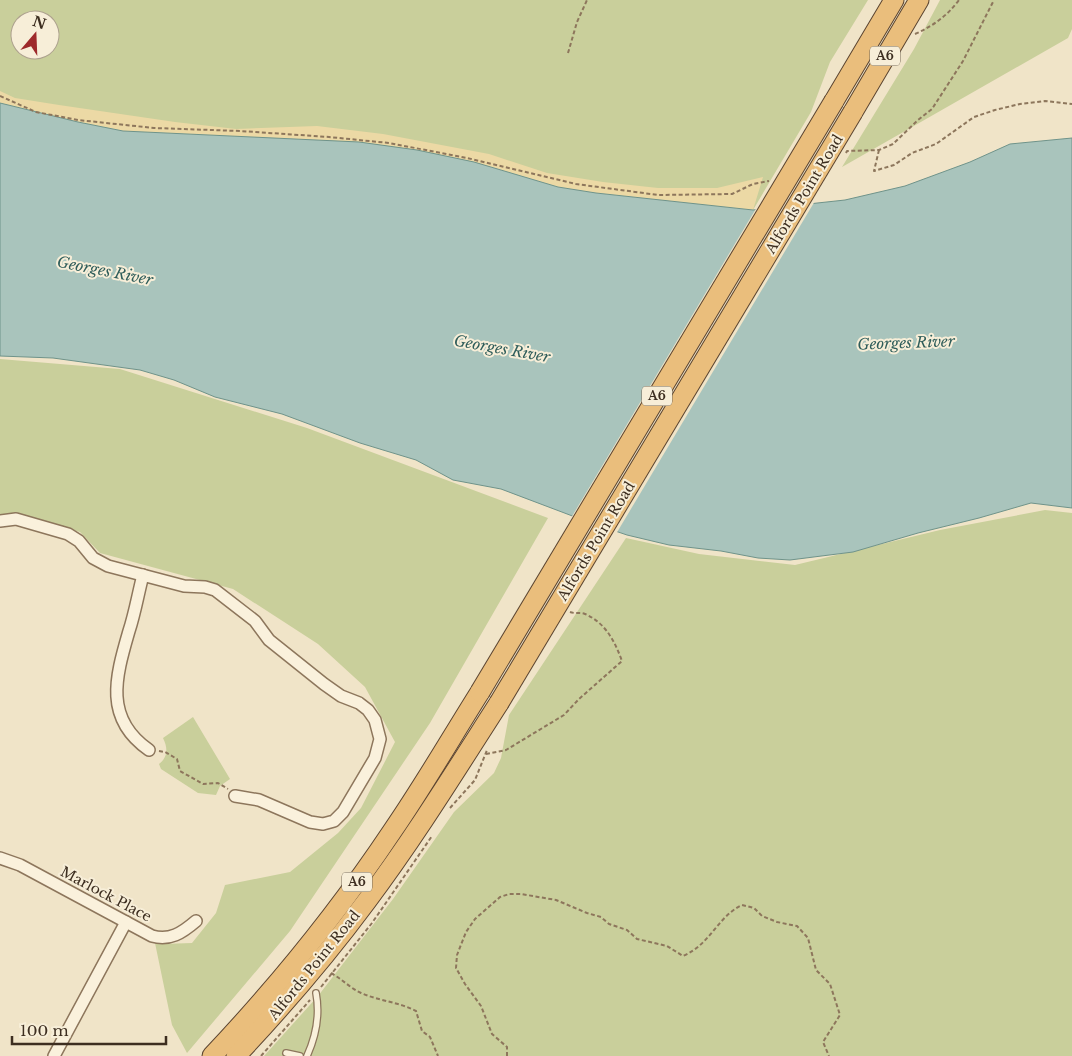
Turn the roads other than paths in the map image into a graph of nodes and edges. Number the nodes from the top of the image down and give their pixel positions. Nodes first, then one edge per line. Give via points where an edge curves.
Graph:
1 (894, 0) edge
2 (919, 0) edge
3 (0, 521) edge
4 (143, 575) junction
5 (470, 745) junction
6 (149, 750) road end
7 (236, 796) road end
8 (0, 858) edge
9 (196, 921) dead end
10 (126, 922) junction
11 (316, 992) dead end
12 (286, 1053) dead end
13 (54, 1056) edge
14 (212, 1056) edge
15 (236, 1056) edge
16 (300, 1056) edge
17 (307, 1056) edge

1 - 5 highway, Alfords Point Road / A6, bridge via 480,692
2 - 5 highway, Alfords Point Road / A6, bridge via 499,703
3 - 4 street via 16,519 68,534 79,540 97,561
4 - 6 street via 119,663 117,692 124,722 132,736
4 - 7 street via 184,586 205,586 221,593 255,621 269,640 336,694 364,706 378,726 379,745 375,758 343,812 334,821 323,824 310,822 260,800
5 - 14 highway, Alfords Point Road / A6 via 392,832 338,908 280,980
5 - 15 highway, Alfords Point Road / A6 via 428,814 366,902 297,988
8 - 10 street, Marlock Place via 20,865
9 - 10 street, Marlock Place via 179,934 164,938 152,936
10 - 13 street
11 - 17 lane via 317,1020
12 - 16 lane

